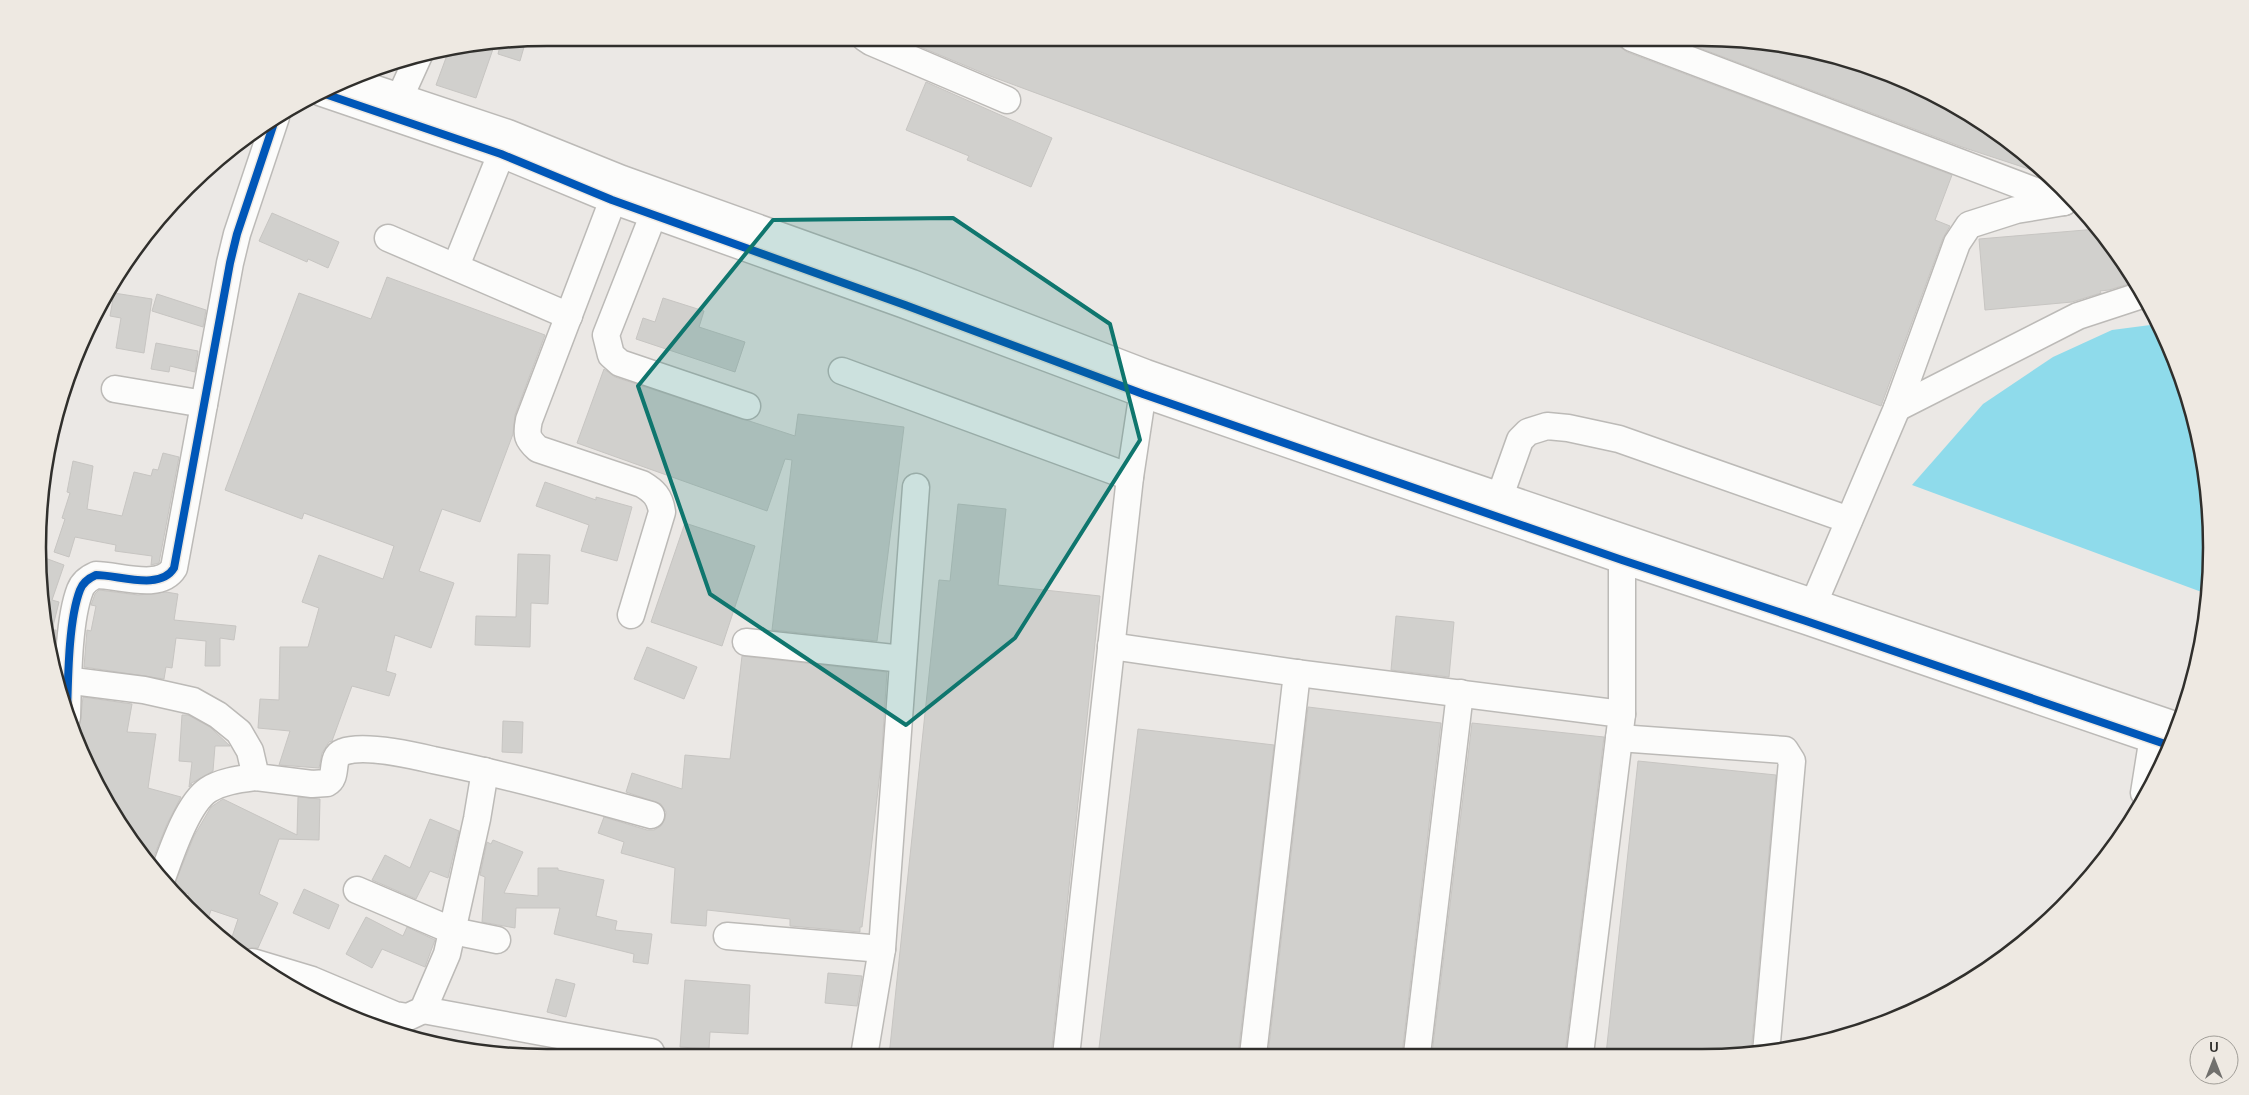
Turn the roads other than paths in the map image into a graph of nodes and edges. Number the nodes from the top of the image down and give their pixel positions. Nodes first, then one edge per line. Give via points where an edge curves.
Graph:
1 (880, 46) edge
2 (1653, 46) edge
3 (415, 64) edge
4 (358, 83) edge
5 (331, 96) edge
6 (400, 97) junction
7 (1007, 100) dead end
8 (272, 129) edge
9 (501, 154) junction
10 (617, 189) junction
11 (2061, 199) edge
12 (658, 203) junction
13 (2065, 203) edge
14 (388, 238) dead end
15 (456, 266) junction
16 (2136, 297) edge
17 (569, 316) junction
18 (842, 371) dead end
19 (1144, 383) junction
20 (115, 389) dead end
21 (204, 404) junction
22 (747, 406) dead end
23 (1897, 408) junction
24 (1130, 477) junction
25 (916, 487) dead end
26 (1500, 496) junction
27 (1849, 520) junction
28 (1622, 560) junction
29 (1810, 611) junction
30 (631, 615) dead end
31 (746, 642) dead end
32 (1111, 646) junction
33 (903, 659) junction
34 (1297, 673) junction
35 (63, 678) edge
36 (63, 680) edge
37 (1460, 693) junction
38 (1621, 726) junction
39 (2164, 732) edge
40 (2154, 763) edge
41 (485, 771) junction
42 (256, 777) junction
43 (651, 814) dead end
44 (165, 871) edge
45 (357, 890) dead end
46 (453, 931) junction
47 (727, 936) dead end
48 (497, 940) dead end
49 (882, 949) junction
50 (278, 970) edge
51 (412, 1021) edge
52 (1767, 1044) edge
53 (628, 1049) edge
54 (865, 1049) edge
55 (1067, 1049) edge
56 (1254, 1049) edge
57 (1417, 1049) edge
58 (1581, 1049) edge

1 - 7 street
2 - 11 street
3 - 6 street
4 - 6 street
5 - 9 street
6 - 10 street via 508,133
8 - 21 street via 237,234
9 - 10 street
9 - 15 street
10 - 12 street
10 - 17 street
12 - 19 street
12 - 22 street via 606,336 611,356 620,362
13 - 23 street via 2016,210 1970,225 1956,243
14 - 15 street
15 - 17 street
16 - 23 street via 2078,316
17 - 30 street via 526,433 528,440 538,449 642,484 653,490 661,501 662,512
18 - 24 street
19 - 24 street
19 - 26 street
19 - 28 street
20 - 21 street
21 - 35 street via 174,568 160,580 96,574 87,580 80,590
23 - 27 street
24 - 32 street
25 - 33 street
26 - 27 street via 1520,440 1528,432 1548,426 1619,439
26 - 29 street
27 - 29 street
28 - 29 street
28 - 38 street
29 - 39 street
31 - 33 street
32 - 34 street
32 - 55 street
33 - 49 street
34 - 37 street
34 - 56 street
36 - 42 street via 144,690 193,701 239,732 250,751
37 - 38 street
37 - 57 street
38 - 52 street via 1785,750 1789,754 1792,761
38 - 58 street
39 - 40 street
41 - 42 street via 408,754 352,750 337,756 333,777 327,783
41 - 43 street
41 - 46 street via 478,819
42 - 44 street via 223,783 198,799
45 - 46 street
46 - 48 street
46 - 51 street via 447,954
47 - 49 street
49 - 54 street
50 - 51 street via 312,980
51 - 53 street

